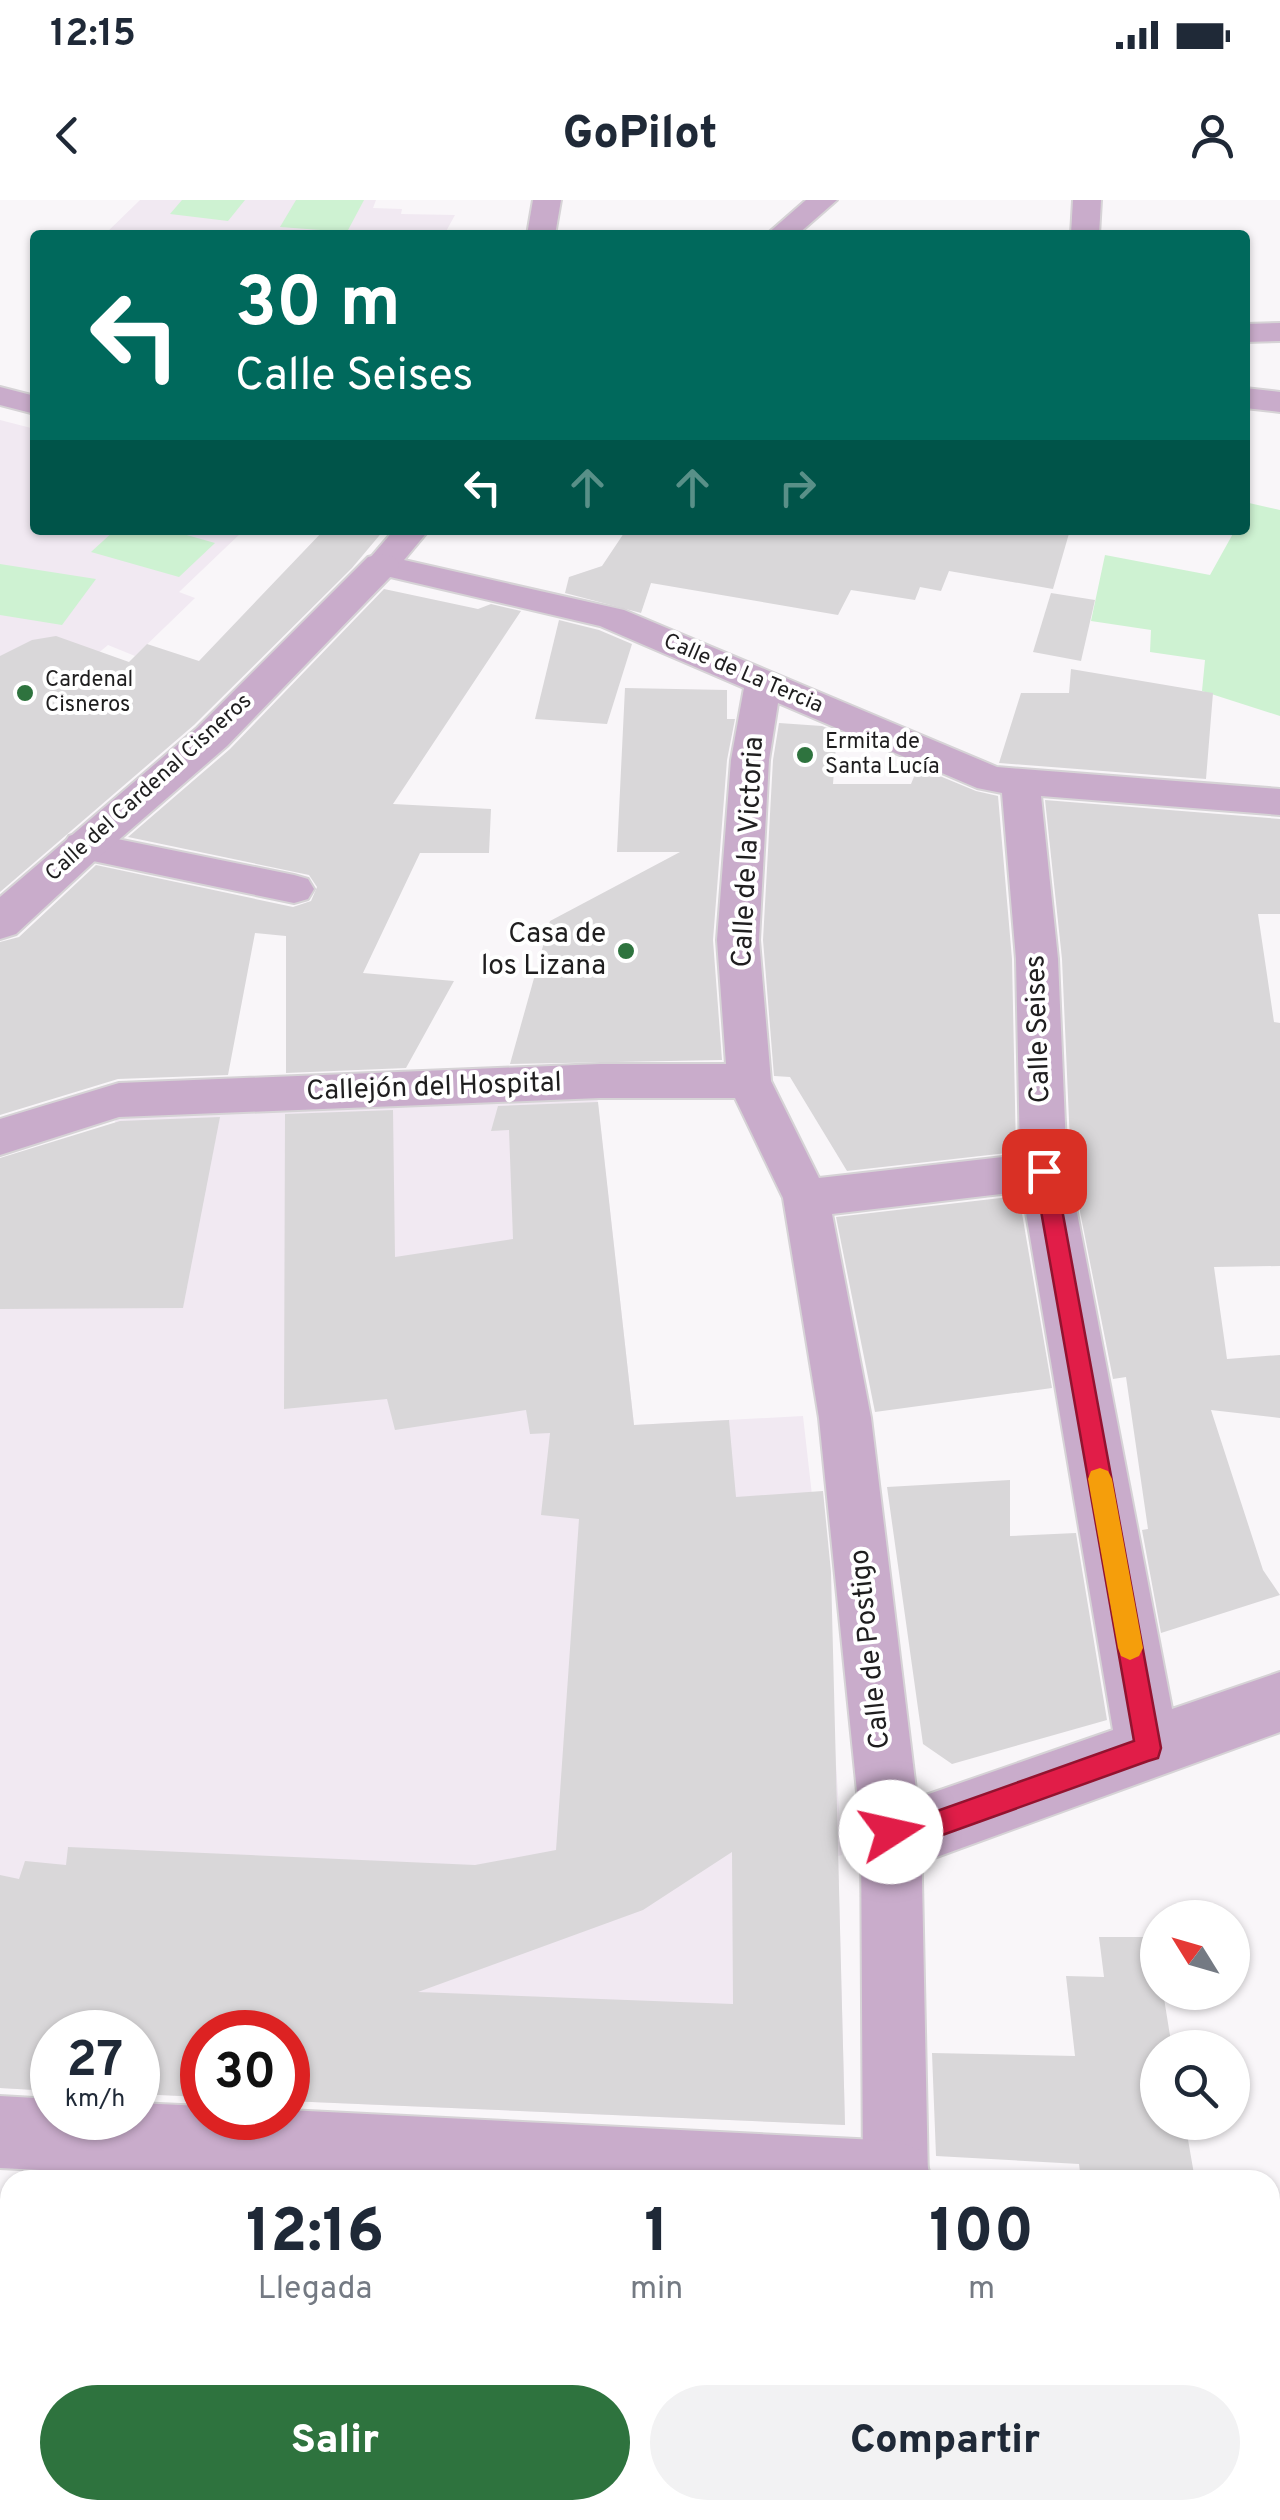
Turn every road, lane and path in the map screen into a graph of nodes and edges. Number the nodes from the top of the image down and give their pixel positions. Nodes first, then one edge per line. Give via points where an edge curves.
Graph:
1 (547, 200) edge
2 (823, 200) edge
3 (1087, 200) edge
4 (542, 230) edge
5 (786, 230) edge
6 (1084, 230) edge
7 (1280, 332) edge
8 (1250, 333) edge
9 (0, 396) edge
10 (1250, 399) edge
11 (1280, 402) edge
12 (30, 404) edge
13 (408, 535) edge
14 (381, 566) junction
15 (763, 683) junction
16 (1020, 780) junction
17 (1280, 802) edge
18 (84, 846) junction
19 (294, 889) dead end
20 (0, 923) edge
21 (749, 1081) junction
22 (0, 1137) edge
23 (1044, 1171) junction
24 (806, 1198) junction
25 (1280, 1702) edge
26 (1148, 1748) junction
27 (891, 1832) junction
28 (0, 2132) edge
29 (740, 2170) edge
30 (896, 2170) edge

1 - 4 street
2 - 5 street
3 - 6 street
7 - 8 street
9 - 12 street
10 - 11 street
13 - 14 street
14 - 15 street, Calle de La Tercia via 611,618
14 - 18 street, Calle del Cardenal Cisneros via 212,737
15 - 16 street, Calle de La Tercia via 991,779
15 - 21 street, Calle de la Victoria via 750,760 738,940
16 - 17 street, Calle de La Tercia
16 - 23 street, Calle Seises via 1038,959
18 - 19 street
18 - 20 street, Calle del Cardenal Cisneros
21 - 22 street, Callejón del Hospital via 119,1100
21 - 24 street, Calle de Postigo
23 - 24 street
23 - 26 street, Calle Seises
24 - 27 street, Calle de Postigo via 844,1418
25 - 26 street
26 - 27 street via 923,1829
27 - 30 street, Calle de Postigo
28 - 29 street

